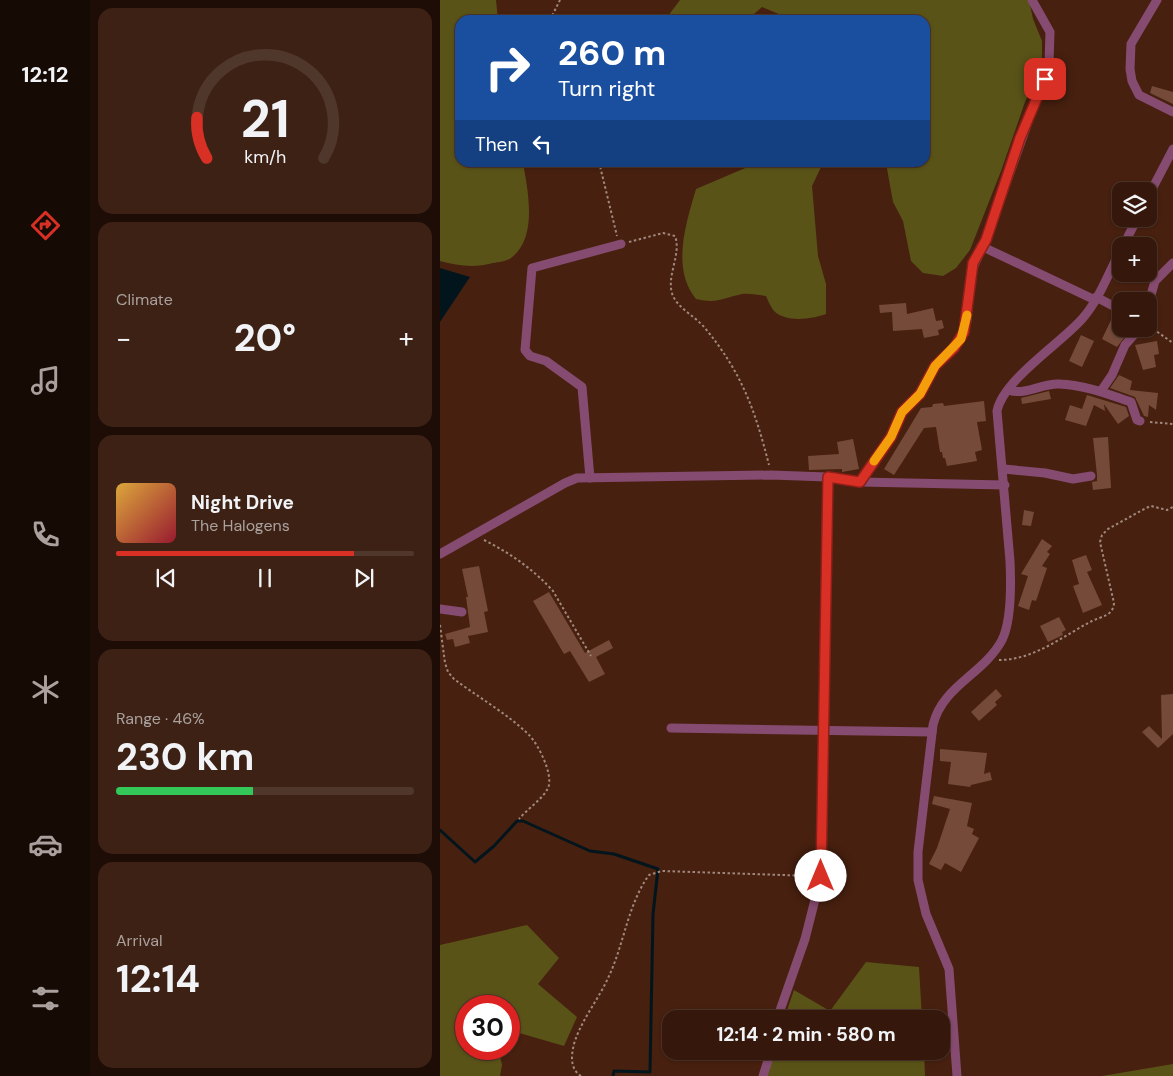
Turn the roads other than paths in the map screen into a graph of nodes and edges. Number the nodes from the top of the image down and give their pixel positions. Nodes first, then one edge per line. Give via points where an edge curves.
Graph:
1 (1032, 0) edge
2 (1157, 0) edge
3 (1173, 112) edge
4 (1173, 148) edge
5 (1156, 182) edge
6 (622, 244) road end
7 (981, 246) junction
8 (1173, 263) edge
9 (1112, 267) edge
10 (1152, 292) edge
11 (1096, 298) junction
12 (1112, 306) edge
13 (1132, 337) edge
14 (1010, 390) junction
15 (1101, 391) junction
16 (1140, 422) road end
17 (1004, 469) junction
18 (1091, 476) dead end
19 (828, 477) junction
20 (590, 478) junction
21 (860, 482) junction
22 (1005, 484) junction
23 (440, 554) edge
24 (440, 609) edge
25 (462, 612) dead end
26 (671, 728) dead end
27 (822, 730) junction
28 (932, 732) junction
29 (780, 1010) edge
30 (768, 1060) edge
31 (763, 1076) edge
32 (958, 1076) edge

1 - 7 street via 1050,32 1049,63 986,240
2 - 3 street via 1131,44 1130,70 1139,95
4 - 5 street
6 - 20 street via 532,268 525,350 582,387
7 - 11 street
7 - 21 street via 971,272 967,321 961,339 935,366 920,394 902,412 891,437
8 - 10 street via 1155,281
9 - 11 street
11 - 12 street
11 - 14 street via 1081,320 1033,363
13 - 15 street
14 - 15 street via 1020,392 1056,384
14 - 17 street via 997,411
15 - 16 street via 1131,402
17 - 18 street via 1073,479
17 - 22 street
19 - 20 street
19 - 21 street
19 - 27 street
20 - 23 street via 564,483
21 - 22 street
22 - 28 street via 1010,561 1006,631 987,660 940,706
24 - 25 street
26 - 27 street
27 - 28 street
27 - 29 street via 821,876 805,939
28 - 32 street via 918,852 918,880 926,914 949,968
30 - 31 street

